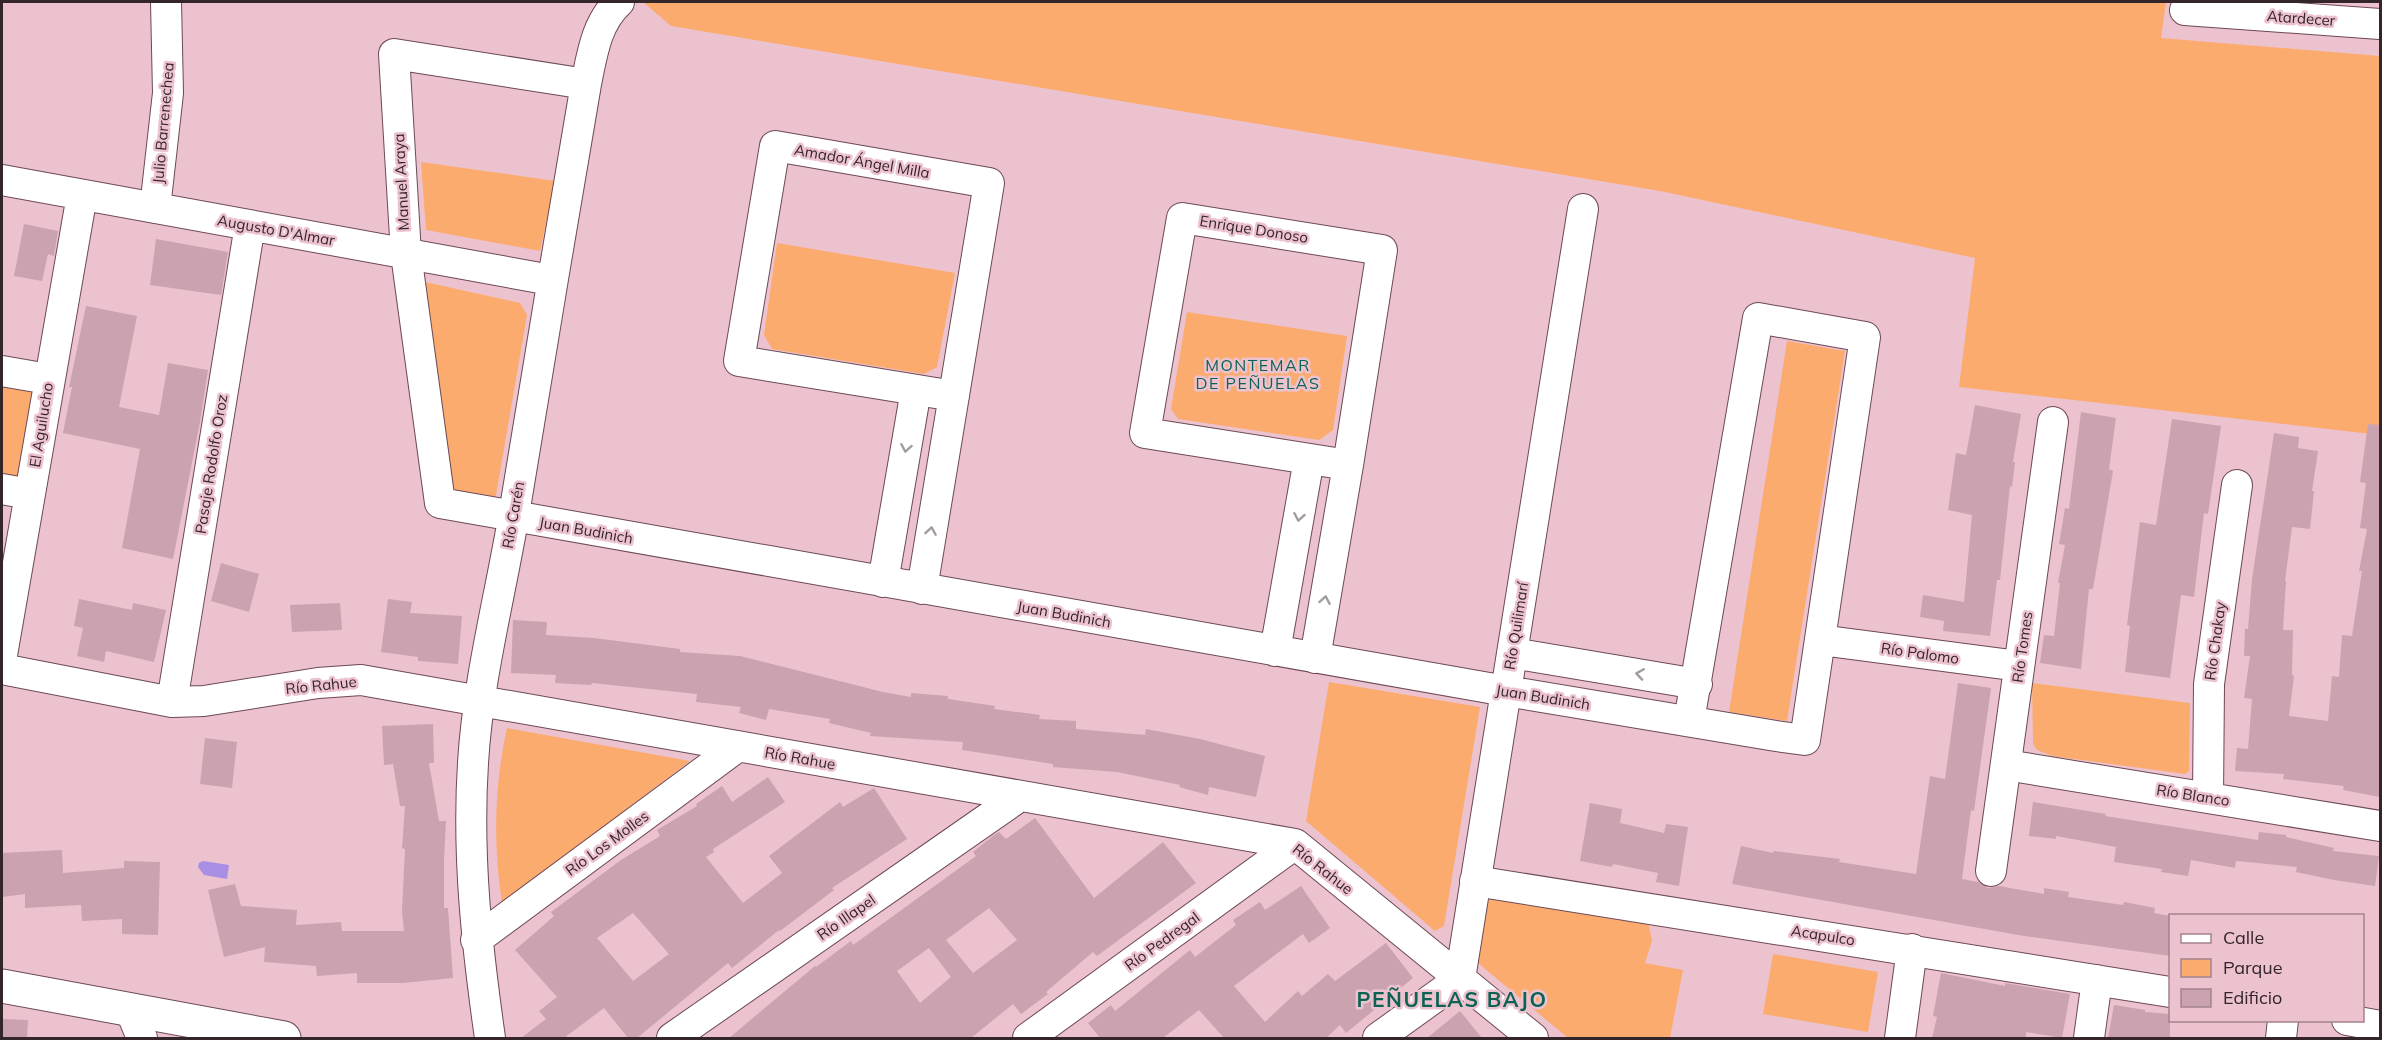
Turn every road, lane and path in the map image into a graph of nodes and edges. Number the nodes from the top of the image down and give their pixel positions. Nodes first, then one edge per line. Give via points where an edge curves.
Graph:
1 (166, 2) edge
2 (619, 2) edge
3 (2185, 10) dead end
4 (2380, 24) edge
5 (586, 84) junction
6 (2, 180) edge
7 (82, 195) junction
8 (155, 208) junction
9 (1583, 209) dead end
10 (250, 225) junction
11 (406, 254) junction
12 (551, 280) junction
13 (2, 371) edge
14 (48, 379) junction
15 (916, 390) junction
16 (954, 396) junction
17 (2053, 422) dead end
18 (1309, 459) junction
19 (1348, 465) junction
20 (2237, 485) dead end
21 (16, 492) edge
22 (440, 503) joint
23 (513, 517) junction
24 (883, 582) junction
25 (922, 589) junction
26 (1820, 640) junction
27 (1275, 651) junction
28 (1512, 653) junction
29 (2, 655) edge
30 (1315, 658) junction
31 (2019, 666) junction
32 (2, 669) edge
33 (1697, 684) junction
34 (1506, 691) junction
35 (172, 702) junction
36 (478, 702) junction
37 (1689, 721) junction
38 (737, 747) junction
39 (2006, 765) junction
40 (1020, 796) junction
41 (2208, 798) junction
42 (2380, 826) edge
43 (1295, 844) junction
44 (1991, 872) dead end
45 (1475, 881) junction
46 (476, 940) junction
47 (1912, 949) junction
48 (1460, 979) junction
49 (2097, 980) junction
50 (2, 986) edge
51 (2169, 992) edge
52 (2283, 1022) edge
53 (2358, 1022) edge
54 (136, 1024) edge
55 (2380, 1026) edge
56 (284, 1038) edge
57 (490, 1038) edge
58 (672, 1038) edge
59 (1028, 1038) edge
60 (1378, 1038) edge
61 (1533, 1038) edge
62 (1900, 1038) edge
63 (2089, 1038) edge
64 (2281, 1038) edge

1 - 8 street, Julio Barrenechea via 168,93
2 - 5 street, Río Carén via 599,33
3 - 4 street, Atardecer
5 - 11 street, Manuel Araya via 394,54
5 - 12 street, Río Carén
6 - 7 street, Augusto D'Almar
7 - 8 street, Augusto D'Almar
7 - 14 street, El Aguilucho
8 - 10 street, Augusto D'Almar
9 - 28 street, Río Quilimarí
10 - 11 street, Augusto D'Almar
10 - 35 street, Pasaje Rodolfo Oroz
11 - 12 street, Augusto D'Almar
11 - 22 street, Manuel Araya
12 - 23 street, Río Carén
13 - 14 street
14 - 21 street, El Aguilucho
15 - 16 street, Amador Ángel Milla
15 - 16 street, Amador Ángel Milla via 739,361 775,146 989,183
15 -> 24 street
25 -> 16 street, Amador Ángel Milla
17 - 31 street, Río Tomes
18 - 19 street, Enrique Donoso
18 - 19 street, Enrique Donoso via 1145,433 1182,218 1382,250
18 -> 27 street
30 -> 19 street, Enrique Donoso
20 - 41 street, Río Chakay via 2209,684
21 - 29 street, El Aguilucho
22 - 23 street, Juan Budinich
23 - 24 street, Juan Budinich
23 - 36 street, Río Carén
24 - 25 street, Juan Budinich
25 - 27 street, Juan Budinich
26 - 31 street, Río Palomo
26 - 33 street, Juan Budinich via 1865,337 1758,318
26 - 37 street, Juan Budinich via 1805,740
27 - 30 street, Juan Budinich
33 -> 28 street
28 - 34 street, Río Quilimarí
30 - 34 street, Juan Budinich
31 - 39 street, Río Tomes
32 - 35 street, Río Rahue
33 - 37 street, Juan Budinich
34 - 37 street, Juan Budinich
34 - 45 street, Río Quilimarí
35 - 36 street, Río Rahue via 361,680
36 - 38 street, Río Rahue
36 - 46 street, Río Carén via 470,824
38 - 40 street, Río Rahue
38 - 46 street, Río Los Molles
39 - 41 street, Río Blanco
39 - 44 street, Río Tomes
40 - 43 street, Río Rahue
40 - 58 street, Río Illapel
41 - 42 street, Río Blanco
43 - 48 street, Río Rahue
43 - 59 street, Río Pedregal
45 - 47 street, Acapulco
45 - 48 street, Río Quilimarí
46 - 57 street, Río Carén
47 - 49 street, Acapulco
47 - 62 street
48 - 60 street
48 - 61 street, Río Rahue
49 - 51 street, Acapulco
49 - 63 street
50 - 54 main road
52 - 64 street
53 - 55 street
54 - 56 main road

